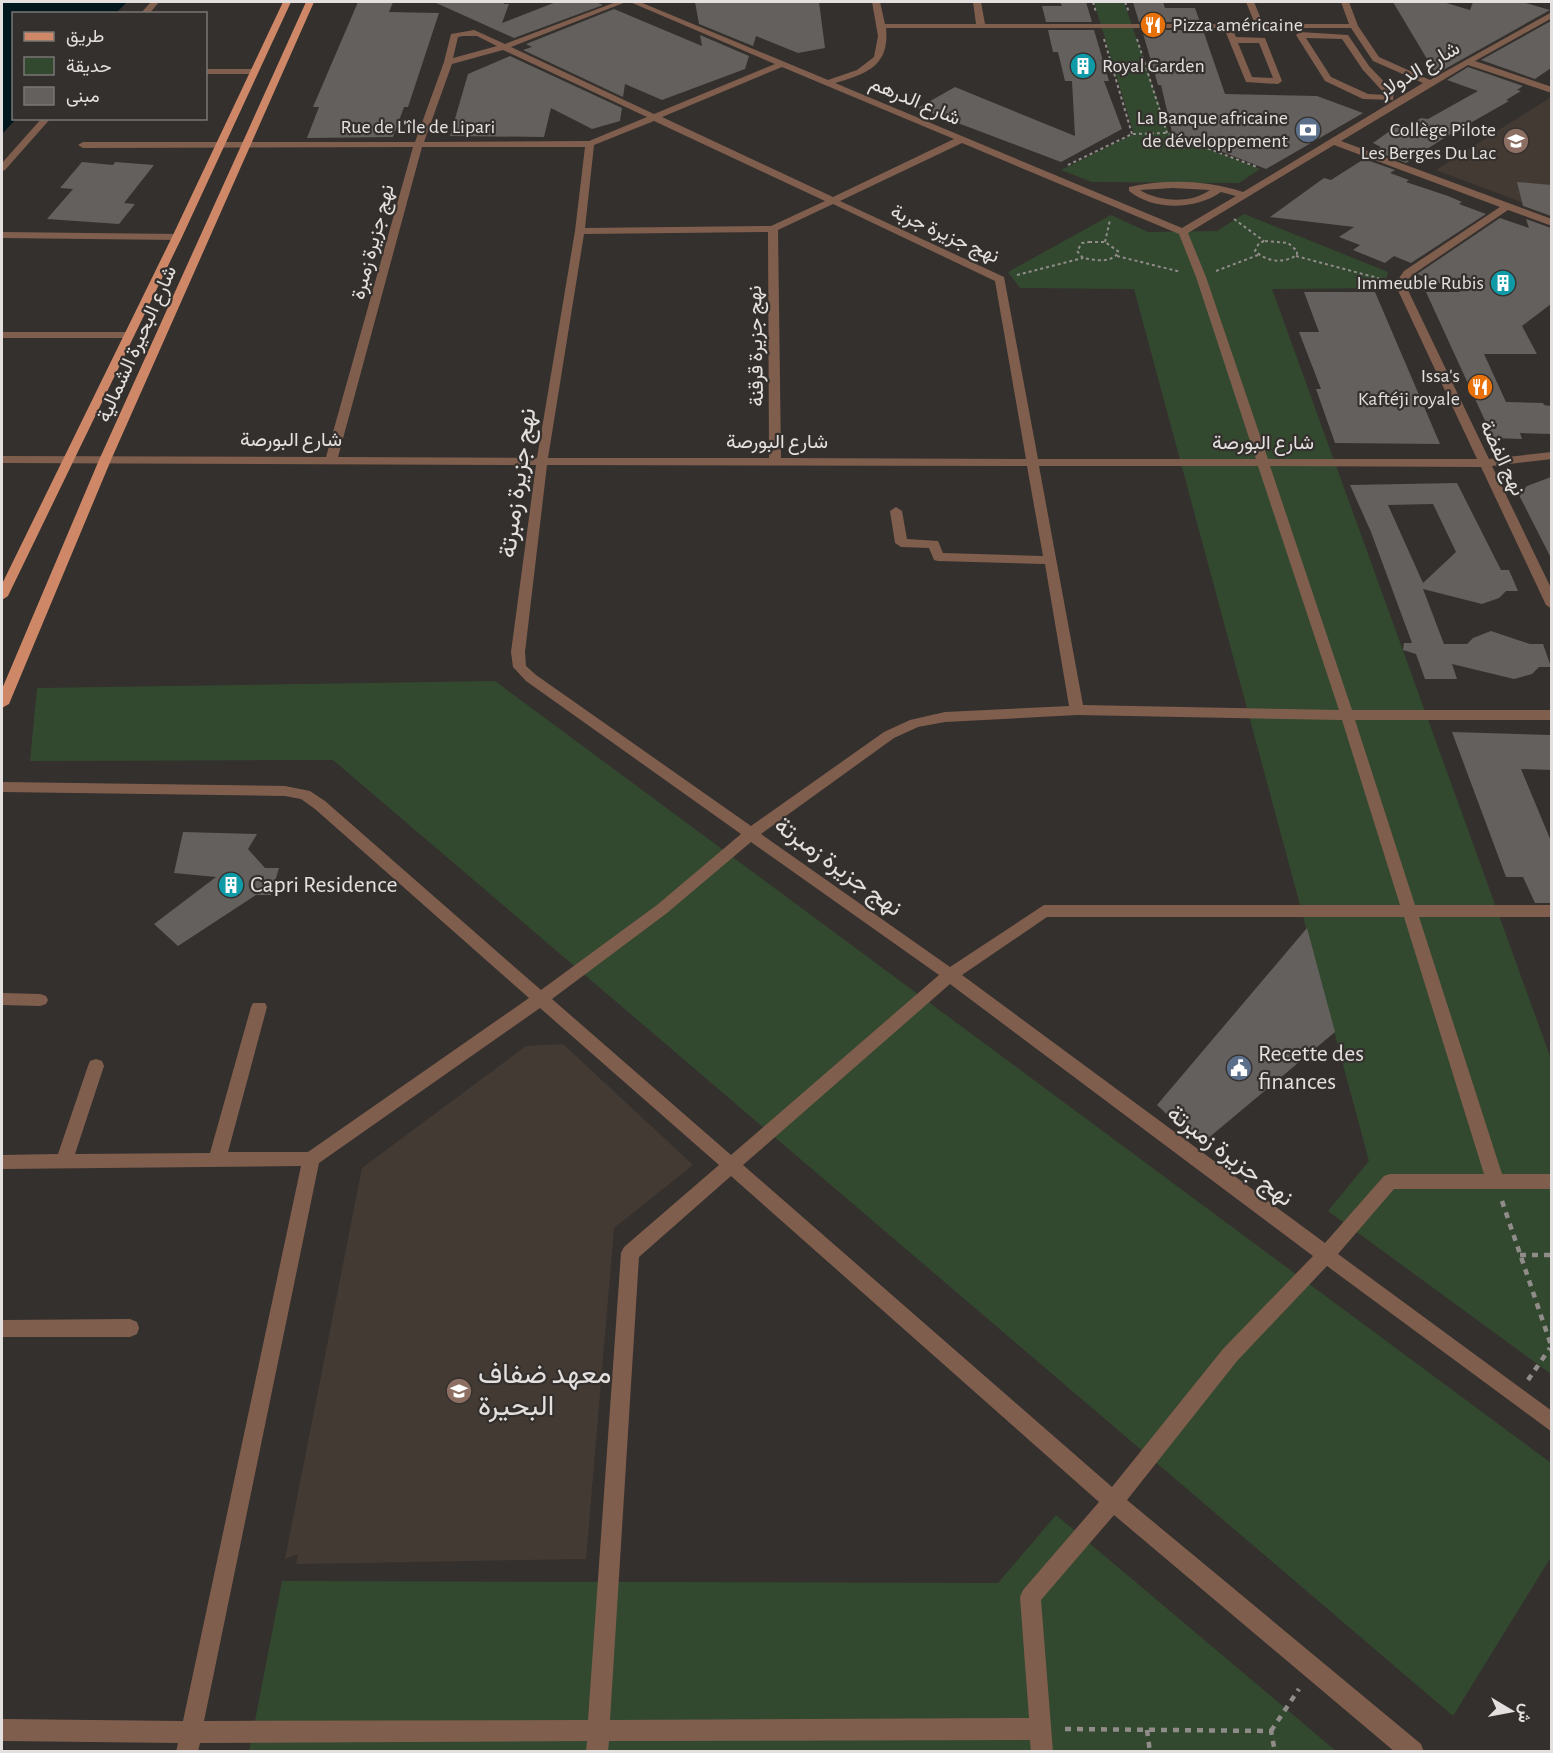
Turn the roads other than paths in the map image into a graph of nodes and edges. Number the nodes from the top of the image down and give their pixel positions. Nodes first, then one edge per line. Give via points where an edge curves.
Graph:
1 (286, 2) edge
2 (310, 2) edge
3 (622, 2) edge
4 (634, 2) edge
5 (876, 2) edge
6 (977, 2) edge
7 (1250, 2) edge
8 (1345, 2) edge
9 (1551, 14) edge
10 (1260, 25) junction
11 (882, 26) junction
12 (981, 26) junction
13 (1227, 26) junction
14 (1354, 26) junction
15 (454, 36) joint
16 (1233, 40) junction
17 (504, 47) junction
18 (448, 62) junction
19 (1468, 62) junction
20 (782, 64) junction
21 (1366, 69) junction
22 (1396, 70) junction
23 (207, 72) edge
24 (254, 72) junction
25 (827, 82) junction
26 (1430, 82) junction
27 (1551, 90) edge
28 (654, 116) junction
29 (45, 120) edge
30 (960, 140) junction
31 (1335, 142) junction
32 (590, 144) junction
33 (84, 145) dead end
34 (218, 145) junction
35 (245, 145) junction
36 (418, 146) junction
37 (2, 168) edge
38 (1218, 189) junction
39 (1244, 195) junction
40 (1145, 198) junction
41 (832, 203) junction
42 (1118, 206) junction
43 (1508, 206) junction
44 (1551, 223) edge
45 (773, 229) junction
46 (580, 231) junction
47 (1183, 232) junction
48 (2, 236) edge
49 (177, 237) junction
50 (2, 334) edge
51 (130, 335) junction
52 (1551, 456) edge
53 (2, 460) edge
54 (70, 460) junction
55 (105, 460) junction
56 (331, 460) junction
57 (542, 460) junction
58 (775, 462) junction
59 (1035, 462) junction
60 (1263, 462) junction
61 (1485, 463) junction
62 (896, 511) dead end
63 (1052, 560) junction
64 (2, 596) edge
65 (1551, 605) edge
66 (2, 704) edge
67 (1077, 710) junction
68 (1347, 715) junction
69 (1551, 715) edge
70 (2, 787) edge
71 (752, 833) junction
72 (1409, 911) junction
73 (1551, 911) edge
74 (950, 975) junction
75 (542, 998) junction
76 (2, 999) edge
77 (40, 1000) dead end
78 (259, 1008) dead end
79 (96, 1066) dead end
80 (311, 1159) junction
81 (217, 1160) junction
82 (64, 1161) junction
83 (2, 1162) edge
84 (732, 1166) junction
85 (1496, 1180) junction
86 (1551, 1182) edge
87 (1325, 1256) junction
88 (130, 1328) dead end
89 (2, 1329) edge
90 (1551, 1423) edge
91 (1113, 1501) junction
92 (1040, 1729) junction
93 (2, 1730) edge
94 (189, 1742) edge
95 (598, 1742) edge
96 (1042, 1752) edge
97 (1413, 1752) edge

1 - 24 main road, شارع البحيرة الشمالية
2 - 35 main road, شارع البحيرة الشمالية
3 - 17 street
4 - 20 street, شارع الدرهم
5 - 11 street
6 - 12 street
7 - 10 street
8 - 14 street
9 - 19 street, شارع الدولار
10 - 13 street
10 - 14 street
11 - 12 street
11 - 25 street via 882,53 871,66
12 - 13 street
13 - 16 street
14 - 22 street via 1376,59
15 - 17 street, نهج جزيرة جربة via 480,33
15 - 18 street, نهج جزيرة زمبرة
16 - 16 street via 1249,80 1278,81 1262,40
17 - 18 street
17 - 28 street, نهج جزيرة جربة
18 - 36 street, نهج جزيرة زمبرة
19 - 26 street, شارع الدولار
19 - 27 street
20 - 25 street, شارع الدرهم
20 - 28 street
21 - 21 street via 1342,35 1300,35 1328,79 1366,97 1390,98 1391,94
21 - 22 street
22 - 26 street
23 - 24 street
24 - 34 main road, شارع البحيرة الشمالية
25 - 30 street, شارع الدرهم
26 - 31 street, شارع الدولار
28 - 32 street
28 - 41 street, نهج جزيرة جربة
29 - 37 street
30 - 41 street
30 - 42 street, شارع الدرهم
31 - 39 street, شارع الدولار
31 - 43 street
32 - 36 street, Rue de L'île de Lipari
32 - 46 street, نهج جزيرة زمبرتة
33 - 34 street, Rue de L'île de Lipari
34 - 35 street, Rue de L'île de Lipari
34 - 49 main road, شارع البحيرة الشمالية
35 - 36 street, Rue de L'île de Lipari
35 - 55 main road, شارع البحيرة الشمالية
36 - 56 street, نهج جزيرة زمبرة
38 - 39 street
38 - 40 street via 1201,199
38 - 40 street via 1132,189
39 - 47 street, شارع الدولار
40 - 42 street
41 - 45 street
41 - 59 street, نهج جزيرة جربة via 1000,279
42 - 47 street, شارع الدرهم
43 - 44 street
43 - 61 street, نهج الفضة via 1408,273 1400,284
45 - 46 street
45 - 58 street, نهج جزيرة قرقنة
46 - 57 street, نهج جزيرة زمبرتة
47 - 60 street
48 - 49 street
49 - 51 main road, شارع البحيرة الشمالية
50 - 51 street
51 - 54 main road, شارع البحيرة الشمالية
52 - 61 street, شارع البورصة
53 - 54 street, شارع البورصة
54 - 55 street, شارع البورصة
54 - 64 main road, شارع البحيرة الشمالية
55 - 56 street, شارع البورصة
55 - 66 main road, شارع البحيرة الشمالية
56 - 57 street, شارع البورصة
57 - 58 street, شارع البورصة
57 - 71 street, نهج جزيرة زمبرتة via 518,651 520,667
58 - 59 street, شارع البورصة
59 - 60 street, شارع البورصة
59 - 63 street, نهج جزيرة جربة
60 - 61 street, شارع البورصة
60 - 68 street
61 - 65 street, نهج الفضة
62 - 63 street via 901,543 934,544 938,557
63 - 67 street, نهج جزيرة جربة
67 - 68 street
67 - 71 street via 945,717 915,723 889,735
68 - 69 street
68 - 72 street
70 - 75 street via 285,791 305,795
71 - 74 street, نهج جزيرة زمبرتة
71 - 75 street via 662,909
72 - 73 street
72 - 74 street via 1044,910
72 - 85 street
74 - 84 street
74 - 87 street, نهج جزيرة زمبرتة
75 - 80 street
75 - 84 street
76 - 77 street
78 - 81 street
79 - 82 street
80 - 81 street
80 - 94 street
81 - 82 street
82 - 83 street
84 - 91 street
84 - 95 street via 630,1252
85 - 86 street
85 - 87 street via 1390,1181
87 - 90 street, نهج جزيرة زمبرتة
87 - 91 street via 1230,1355
88 - 89 street
91 - 92 street via 1030,1597
91 - 97 street
92 - 95 street
92 - 96 street
93 - 94 street
94 - 95 street

